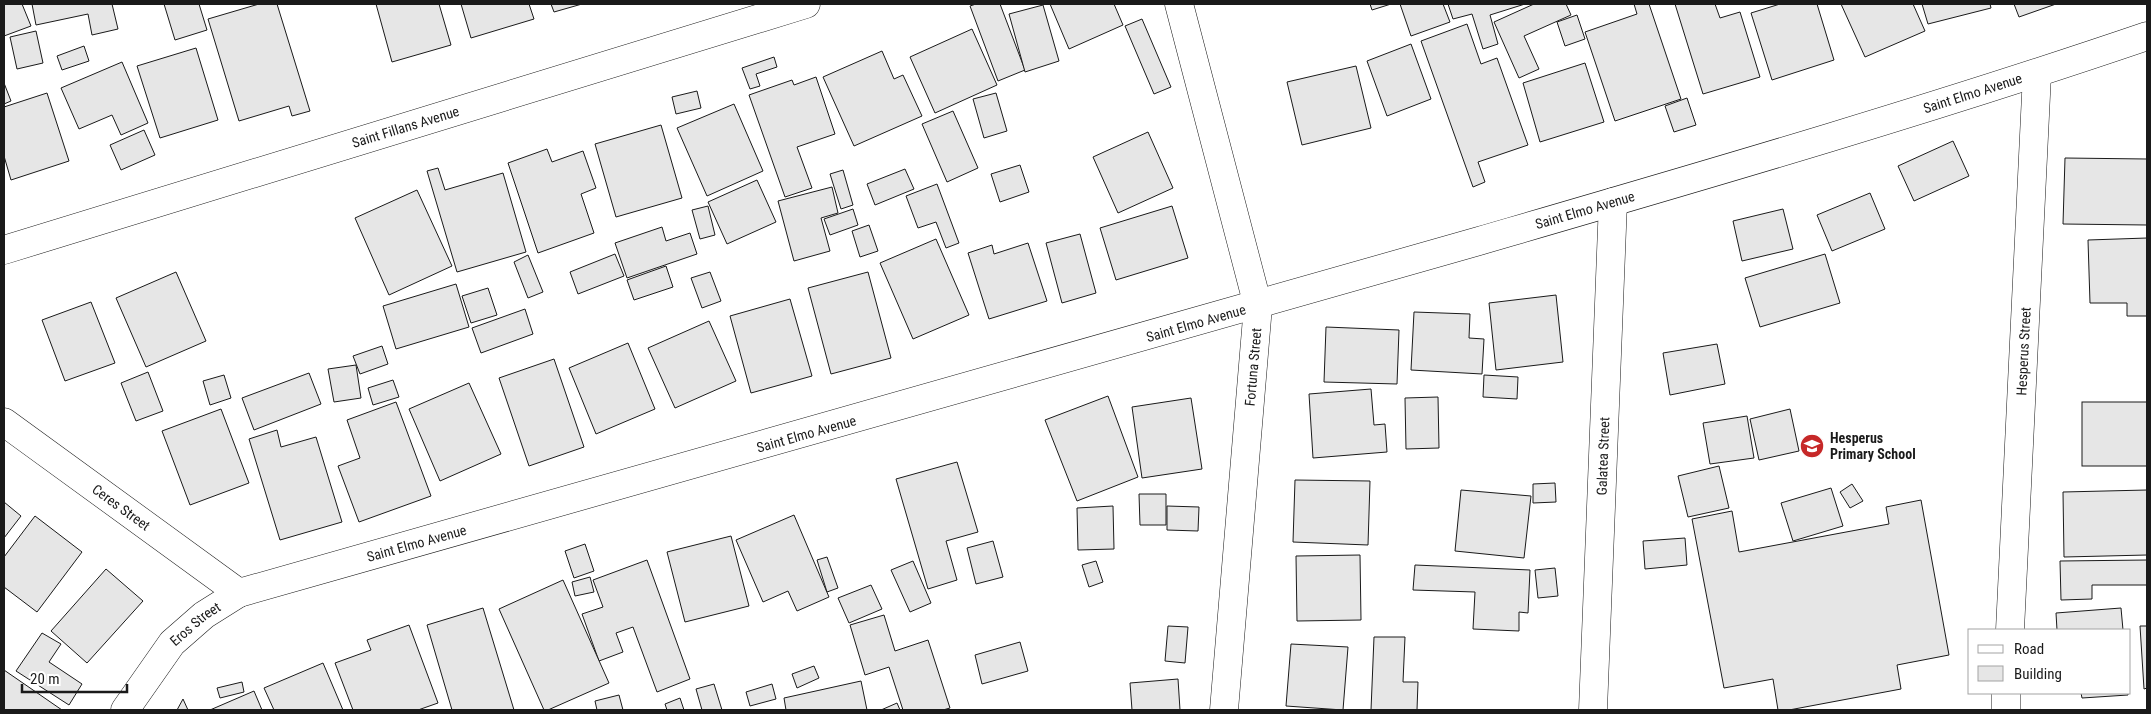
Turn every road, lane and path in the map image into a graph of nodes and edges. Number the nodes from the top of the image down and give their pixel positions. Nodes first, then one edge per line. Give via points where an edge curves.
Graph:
1 (806, 4) edge
2 (1179, 4) edge
3 (2147, 36) edge
4 (2037, 74) junction
5 (1612, 202) junction
6 (4, 250) edge
7 (1258, 306) junction
8 (4, 422) edge
9 (239, 594) junction
10 (2010, 629) edge
11 (2006, 694) edge
12 (125, 710) edge
13 (1224, 710) edge
14 (1593, 710) edge
15 (2006, 710) edge

1 - 6 street, Saint Fillans Avenue
2 - 7 street, Fortuna Street
3 - 4 street, Saint Elmo Avenue
4 - 5 street, Saint Elmo Avenue
4 - 10 street, Hesperus Street
5 - 7 street, Saint Elmo Avenue
5 - 14 street, Galatea Street
7 - 9 street, Saint Elmo Avenue
7 - 13 street, Fortuna Street
8 - 9 street, Ceres Street
9 - 12 street, Eros Street via 204,615 177,638
11 - 15 street

